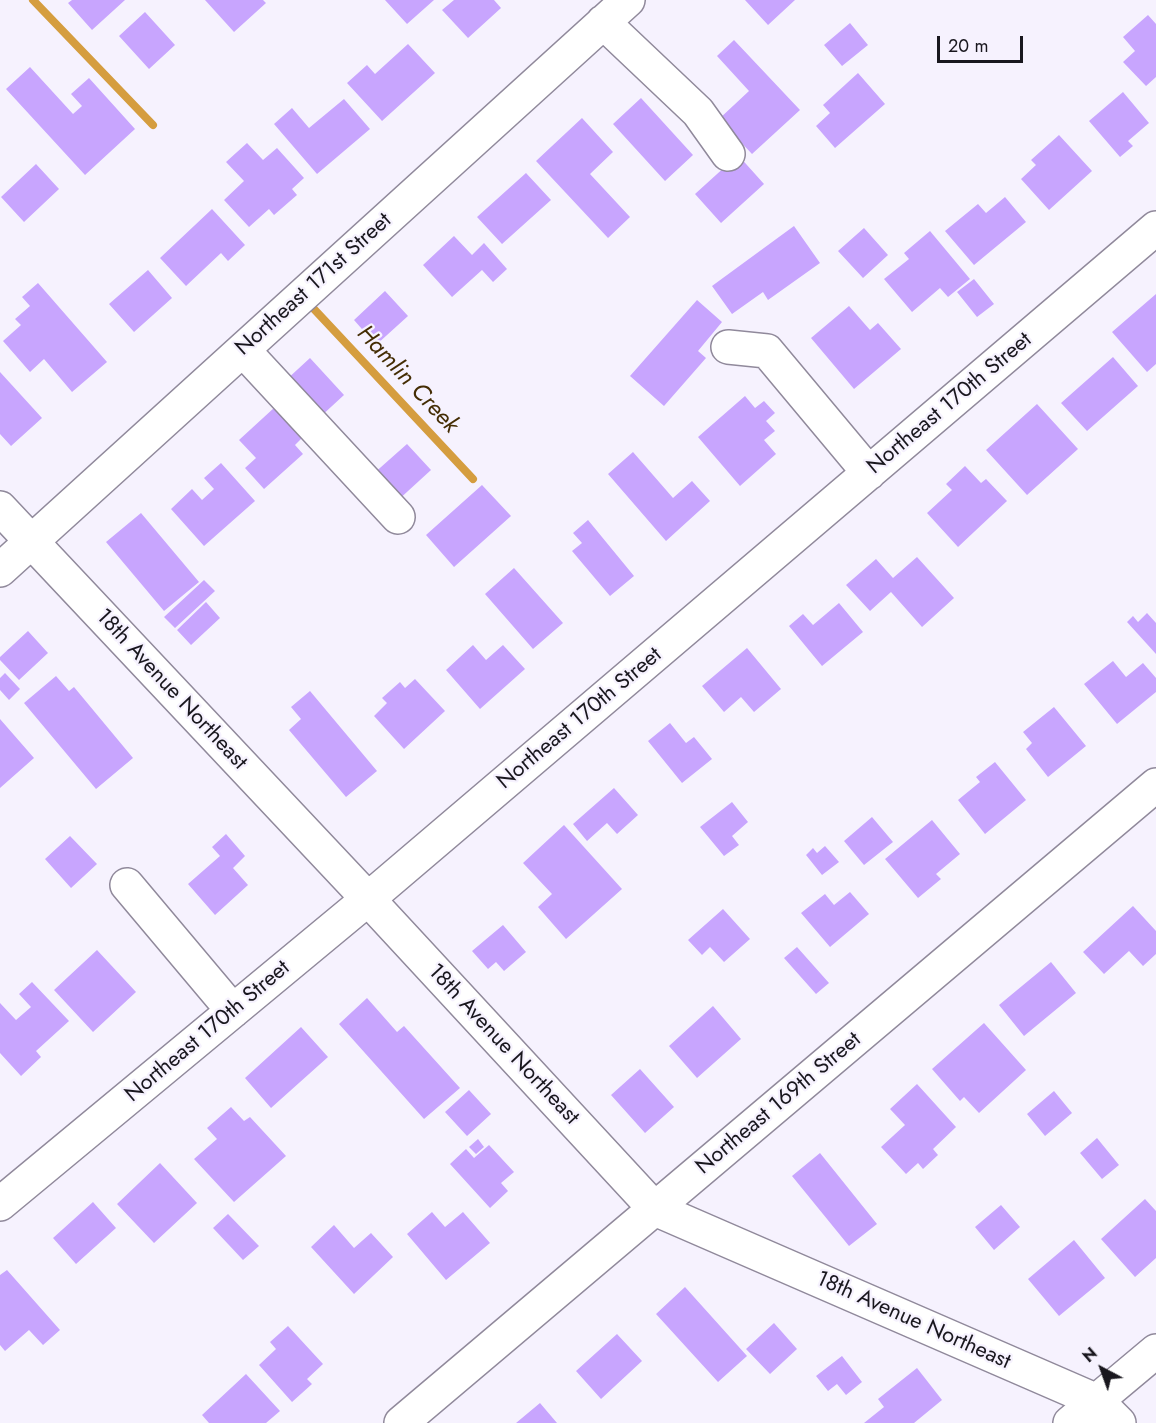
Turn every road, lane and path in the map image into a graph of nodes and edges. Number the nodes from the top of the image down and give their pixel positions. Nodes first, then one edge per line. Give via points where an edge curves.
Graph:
1 (628, 0) edge
2 (603, 22) junction
3 (728, 154) dead end
4 (1156, 228) edge
5 (728, 347) dead end
6 (243, 350) junction
7 (869, 473) junction
8 (0, 508) edge
9 (398, 517) dead end
10 (32, 542) junction
11 (0, 570) edge
12 (1156, 784) edge
13 (127, 885) dead end
14 (368, 899) junction
15 (233, 1011) junction
16 (0, 1204) edge
17 (655, 1209) junction
18 (1156, 1351) edge
19 (1108, 1412) edge
20 (401, 1423) edge
21 (1070, 1423) edge

1 - 2 street, Northeast 171st Street
2 - 3 street via 698,112
2 - 6 street, Northeast 171st Street
4 - 7 street, Northeast 170th Street
5 - 7 street via 767,351
6 - 9 street
6 - 10 street, Northeast 171st Street
7 - 14 street, Northeast 170th Street
8 - 10 street, 18th Avenue Northeast
10 - 11 street, Northeast 171st Street
10 - 14 street, 18th Avenue Northeast
12 - 17 street, Northeast 169th Street
13 - 15 street
14 - 15 street, Northeast 170th Street
14 - 17 street, 18th Avenue Northeast
15 - 16 street, Northeast 170th Street
17 - 19 street, 18th Avenue Northeast
17 - 20 street, Northeast 169th Street
18 - 19 street
19 - 21 street

